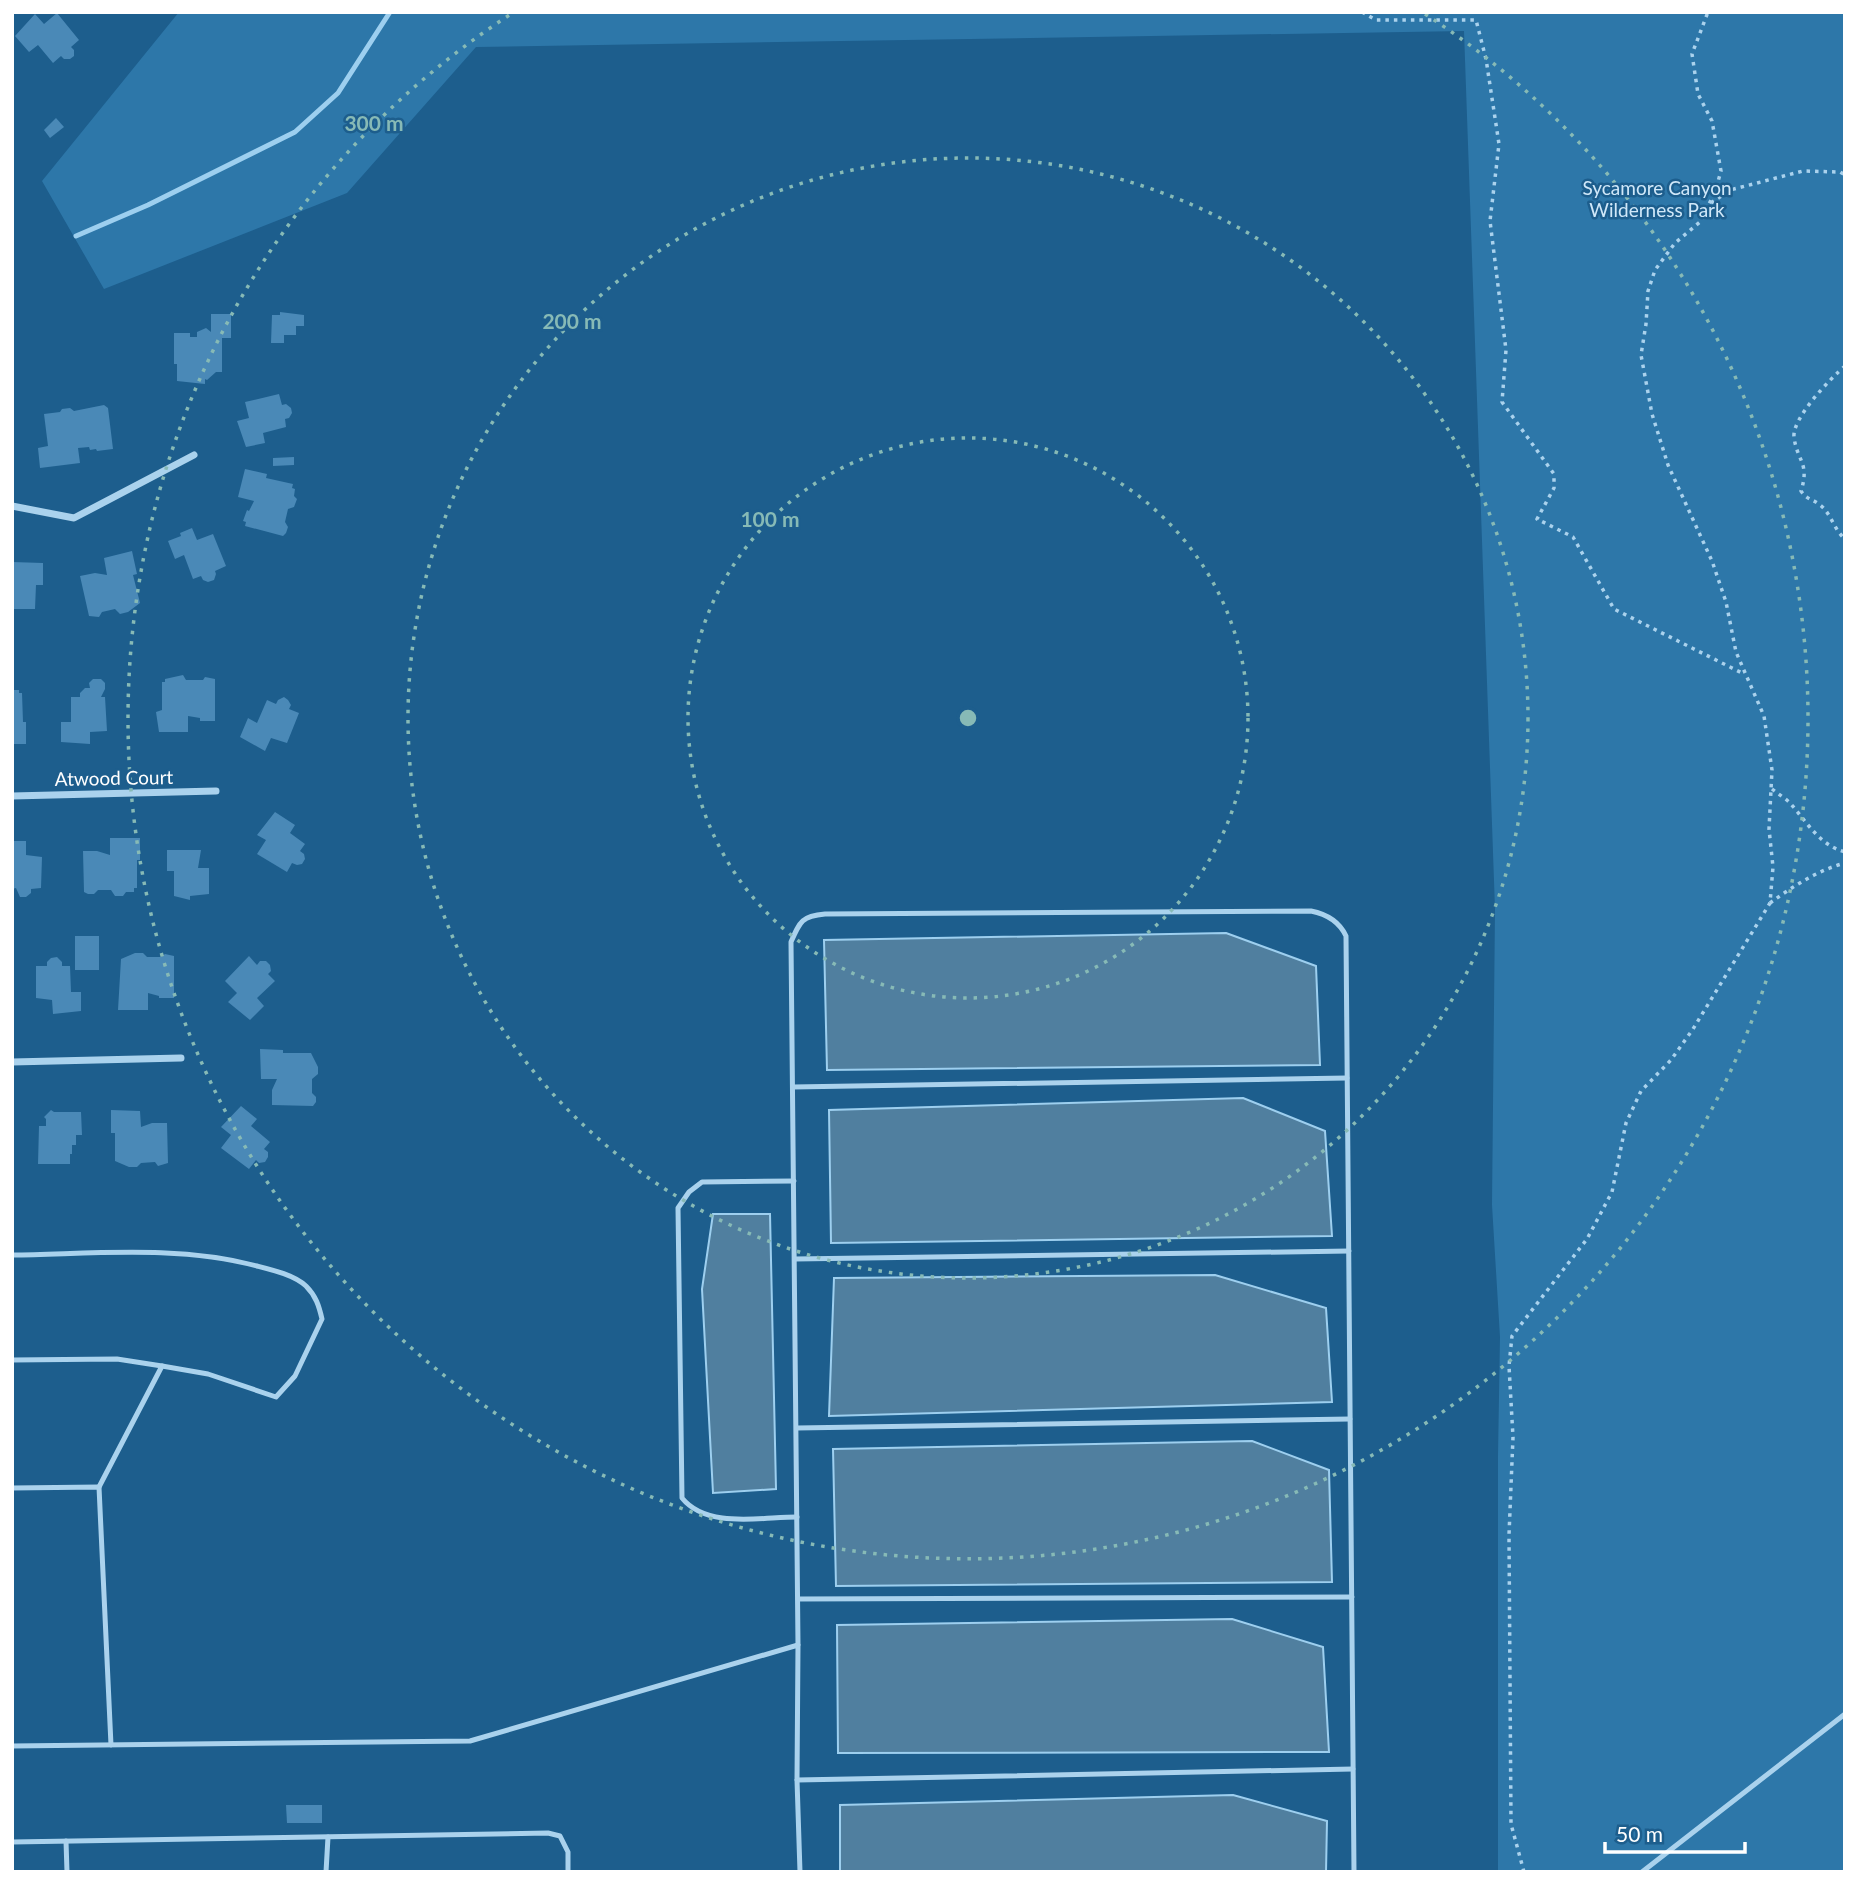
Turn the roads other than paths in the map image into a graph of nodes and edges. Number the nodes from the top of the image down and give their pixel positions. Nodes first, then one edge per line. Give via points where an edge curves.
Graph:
1 (194, 455) dead end
2 (12, 506) edge
3 (216, 791) dead end
4 (12, 796) edge
5 (181, 1058) dead end
6 (12, 1062) edge
7 (1347, 1078) junction
8 (793, 1087) junction
9 (794, 1181) junction
10 (1349, 1251) junction
11 (12, 1255) edge
12 (795, 1259) junction
13 (12, 1360) edge
14 (162, 1366) junction
15 (1350, 1419) junction
16 (797, 1429) junction
17 (99, 1487) junction
18 (12, 1488) edge
19 (797, 1517) junction
20 (1352, 1597) junction
21 (799, 1599) junction
22 (799, 1645) junction
23 (1845, 1714) edge
24 (12, 1745) edge
25 (111, 1745) junction
26 (1353, 1769) junction
27 (797, 1780) junction
28 (328, 1837) junction
29 (66, 1841) junction
30 (12, 1842) edge
31 (66, 1872) edge
32 (326, 1872) edge
33 (568, 1872) edge
34 (800, 1872) edge
35 (1354, 1872) edge
36 (1642, 1872) edge

1 - 2 street via 74,518
3 - 4 street, Atwood Court
5 - 6 street
7 - 8 lane
7 - 8 lane via 1346,936 1337,923 1322,914 825,914 803,919 791,942
7 - 10 lane
8 - 9 lane
9 - 12 lane
9 - 19 lane via 702,1182 678,1208 682,1498 706,1516
10 - 12 lane
10 - 15 lane
11 - 14 lane via 158,1252 228,1258 277,1271 305,1284 317,1299 322,1319 295,1376 276,1397 208,1374
12 - 16 lane
13 - 14 lane via 117,1359
14 - 17 lane
15 - 16 lane
15 - 20 lane
16 - 19 lane
17 - 18 lane
17 - 25 lane
19 - 21 lane
20 - 21 lane
20 - 26 lane
21 - 22 lane
22 - 25 lane via 470,1741
22 - 27 lane
23 - 36 lane
24 - 25 lane
26 - 27 lane
26 - 35 lane
27 - 34 lane
28 - 29 lane
28 - 32 lane
28 - 33 lane via 548,1833 560,1836 568,1852
29 - 30 lane
29 - 31 lane

